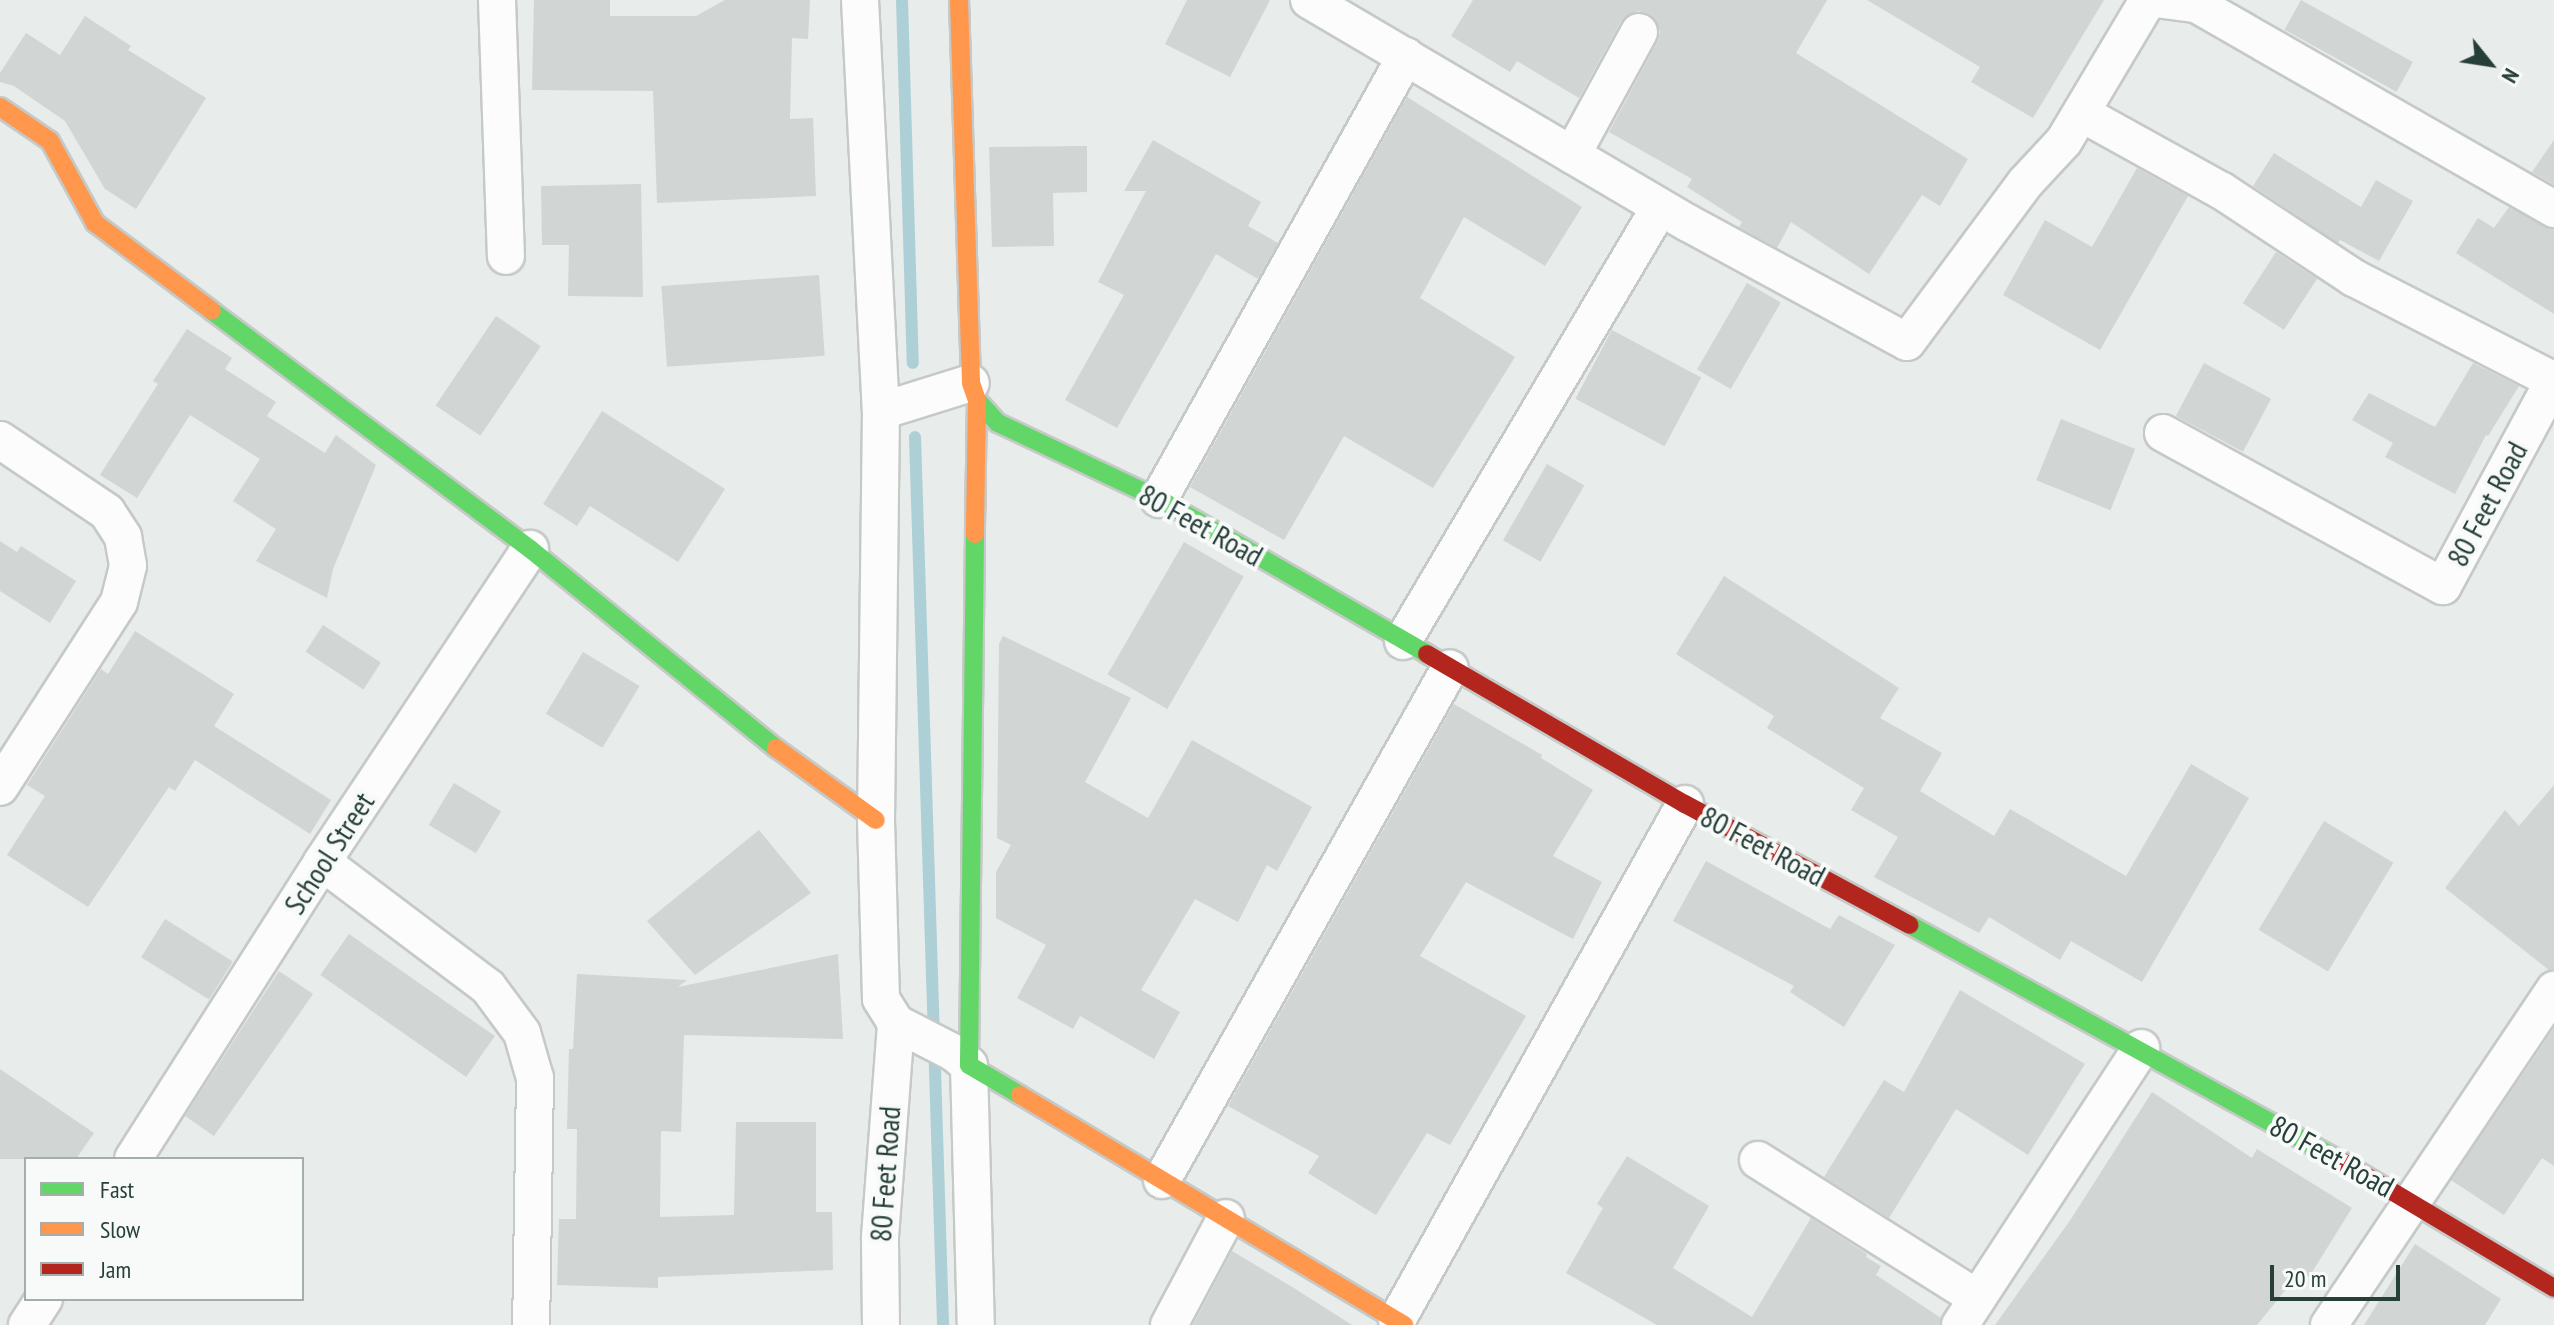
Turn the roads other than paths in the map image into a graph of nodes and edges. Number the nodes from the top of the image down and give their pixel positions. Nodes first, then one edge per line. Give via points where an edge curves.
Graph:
1 (497, 0) edge
2 (860, 0) edge
3 (959, 0) edge
4 (1309, 0) edge
5 (2148, 0) edge
6 (2163, 0) edge
7 (1639, 32) dead end
8 (1406, 56) junction
9 (0, 107) edge
10 (2081, 113) junction
11 (1572, 155) junction
12 (1660, 207) junction
13 (2554, 209) edge
14 (506, 256) dead end
15 (2554, 380) edge
16 (970, 390) junction
17 (898, 405) junction
18 (2163, 433) dead end
19 (0, 440) edge
20 (1159, 499) junction
21 (530, 549) junction
22 (1403, 641) junction
23 (1450, 668) junction
24 (0, 787) edge
25 (1685, 804) junction
26 (876, 820) junction
27 (322, 862) junction
28 (2554, 990) edge
29 (896, 1023) junction
30 (2141, 1048) junction
31 (961, 1059) junction
32 (134, 1157) edge
33 (1758, 1160) dead end
34 (1162, 1180) junction
35 (2414, 1202) junction
36 (1226, 1218) junction
37 (2554, 1288) edge
38 (43, 1301) edge
39 (1968, 1312) edge
40 (1401, 1323) edge
41 (27, 1325) edge
42 (531, 1325) edge
43 (881, 1325) edge
44 (976, 1325) edge
45 (1169, 1325) edge
46 (2329, 1325) edge

1 - 14 street
2 - 17 street, 80 Feet Road
3 - 16 street
4 - 8 street
5 - 10 street
6 - 13 street via 2196,4
7 - 11 street
8 - 11 street
8 - 20 street
9 - 21 street via 50,141 95,223
10 - 12 street via 1907,342
10 - 15 street via 2222,191 2354,278
11 - 12 street
12 - 22 street
15 - 18 street, 80 Feet Road via 2443,586
16 - 17 street
16 - 20 street, 80 Feet Road via 998,423
16 - 31 street
17 - 26 street, 80 Feet Road
19 - 24 street via 107,512 123,537 128,566 119,602
20 - 22 street, 80 Feet Road
21 - 26 street via 788,758
21 - 27 street, School Street
22 - 23 street, 80 Feet Road
23 - 25 street, 80 Feet Road
23 - 34 street
25 - 30 street, 80 Feet Road
25 - 40 street
26 - 29 street, 80 Feet Road via 881,999
27 - 32 street, School Street
27 - 42 street via 488,987 522,1033 535,1078
28 - 35 street
29 - 31 street
29 - 43 street, 80 Feet Road via 880,1237
30 - 35 street, 80 Feet Road
30 - 39 street
31 - 34 street
31 - 44 street
33 - 39 street
34 - 36 street
35 - 37 street, 80 Feet Road
35 - 46 street
36 - 40 street
36 - 45 street
38 - 41 street

